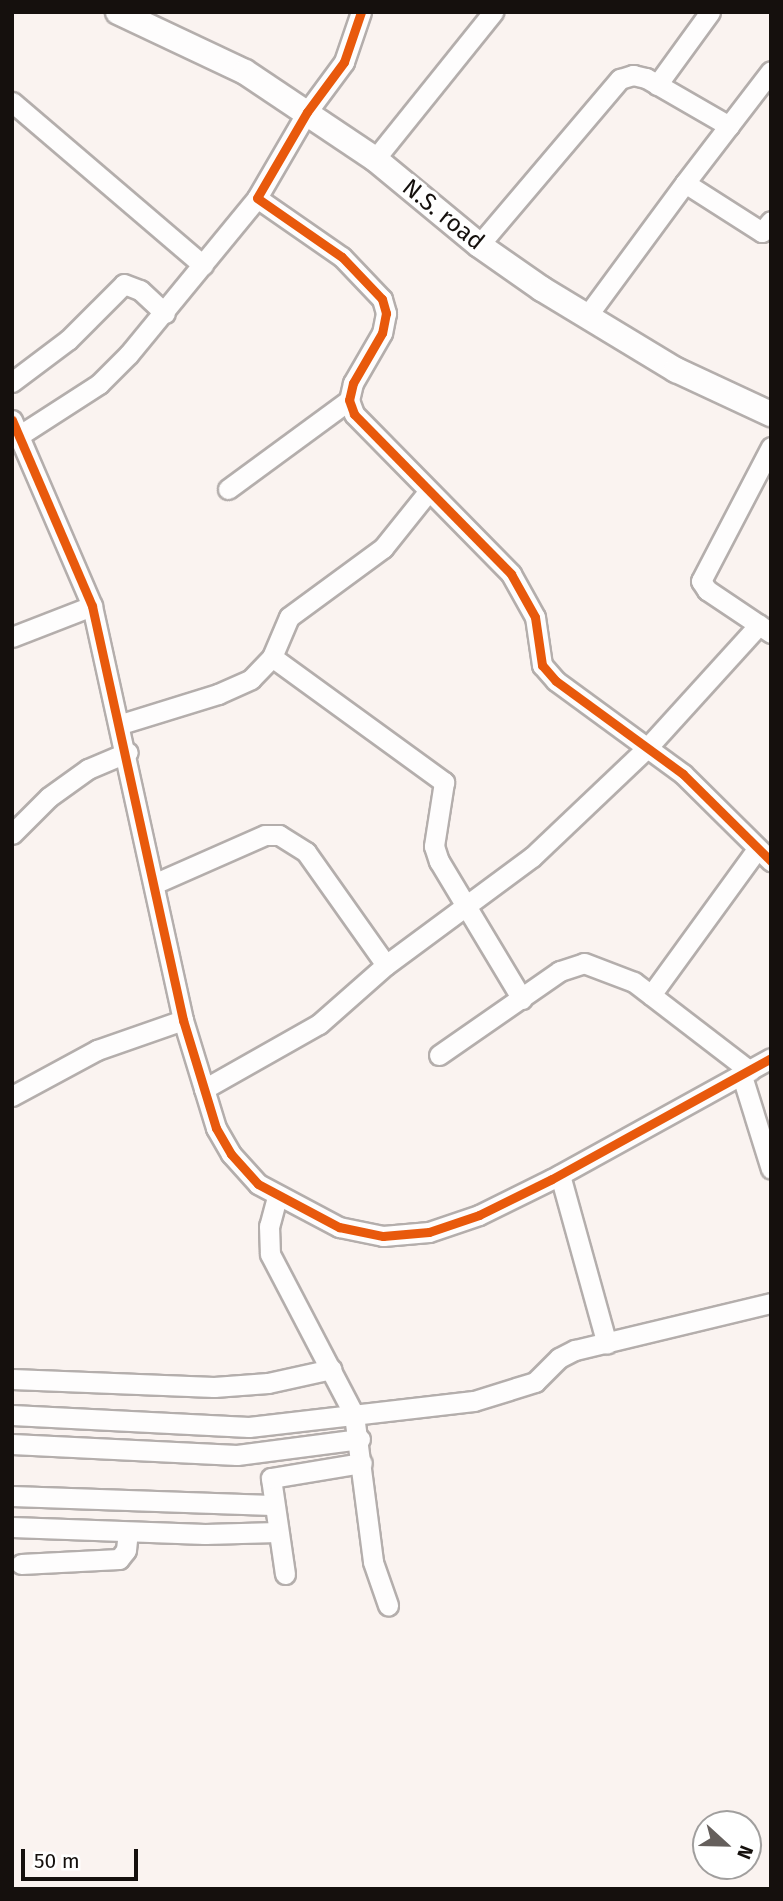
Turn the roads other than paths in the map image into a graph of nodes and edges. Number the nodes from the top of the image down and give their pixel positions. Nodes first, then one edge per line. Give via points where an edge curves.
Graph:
1 (118, 12) edge
2 (361, 12) edge
3 (493, 12) edge
4 (710, 12) edge
5 (771, 71) edge
6 (657, 85) junction
7 (12, 102) edge
8 (307, 111) junction
9 (729, 127) junction
10 (374, 159) junction
11 (685, 183) junction
12 (257, 198) junction
13 (768, 230) edge
14 (479, 245) junction
15 (203, 265) junction
16 (165, 313) junction
17 (587, 316) junction
18 (12, 382) edge
19 (349, 400) junction
20 (771, 414) edge
21 (16, 427) edge
22 (771, 447) edge
23 (228, 489) dead end
24 (427, 493) junction
25 (92, 606) junction
26 (765, 629) edge
27 (12, 637) edge
28 (272, 657) junction
29 (121, 724) junction
30 (646, 748) junction
31 (128, 752) junction
32 (12, 834) edge
33 (764, 855) edge
34 (156, 883) junction
35 (463, 908) junction
36 (386, 965) junction
37 (651, 995) junction
38 (522, 999) junction
39 (183, 1020) junction
40 (439, 1055) dead end
41 (771, 1058) edge
42 (746, 1074) junction
43 (204, 1089) junction
44 (12, 1096) edge
45 (771, 1169) edge
46 (560, 1175) junction
47 (277, 1197) junction
48 (771, 1303) edge
49 (607, 1344) junction
50 (331, 1369) junction
51 (12, 1379) edge
52 (12, 1415) edge
53 (354, 1415) junction
54 (360, 1439) junction
55 (12, 1444) edge
56 (362, 1463) junction
57 (12, 1496) edge
58 (272, 1505) junction
59 (12, 1527) edge
60 (128, 1532) junction
61 (277, 1532) junction
62 (20, 1564) dead end
63 (285, 1574) dead end
64 (388, 1605) dead end

1 - 8 main road, N.S. road via 245,72
2 - 8 street via 344,62
3 - 10 street
4 - 6 street
5 - 9 street
6 - 9 street
6 - 14 street via 634,75 620,79
7 - 15 street
8 - 10 main road, N.S. road
8 - 12 street
9 - 11 street
10 - 14 main road, N.S. road
11 - 13 street
11 - 17 street
12 - 15 street
12 - 19 street via 342,257 382,299 386,313 382,333 353,383
14 - 17 main road, N.S. road
15 - 16 street
16 - 18 street via 140,290 124,284 68,340
16 - 21 street via 99,384
17 - 20 main road, N.S. road via 676,370
19 - 23 street
19 - 24 street via 355,414
21 - 25 street
22 - 26 street via 701,580 707,590
24 - 28 street via 383,548 289,617
24 - 30 street via 526,593 535,617 542,665 556,681
25 - 27 street
25 - 29 street
26 - 30 street
28 - 29 street via 251,679 218,694
28 - 35 street via 444,782 435,846
29 - 31 street
30 - 33 street via 683,774
30 - 35 street via 532,857
31 - 32 street via 88,769 49,797
31 - 34 street
33 - 37 street
34 - 36 street via 265,835 279,835 306,852
34 - 39 street
35 - 36 street
35 - 38 street
36 - 43 street via 318,1024
37 - 38 street via 609,969 584,963 560,971
37 - 42 street
38 - 40 street
39 - 43 street
39 - 44 street via 97,1050
41 - 42 street
42 - 45 street
42 - 46 street
43 - 47 street via 216,1128 231,1154
46 - 47 street via 479,1215 429,1232 383,1236 339,1227
46 - 49 street
47 - 50 street via 269,1226 270,1254
48 - 49 street
49 - 53 street via 567,1354 535,1382 513,1392
50 - 51 street via 268,1383 214,1387
50 - 53 street
52 - 53 street via 249,1427
53 - 54 street
54 - 55 street via 237,1455
54 - 56 street
56 - 58 street via 275,1474 269,1482
56 - 64 street via 373,1562
57 - 58 street
58 - 61 street
59 - 60 street
60 - 61 street
60 - 62 street via 127,1550 119,1559
61 - 63 street

